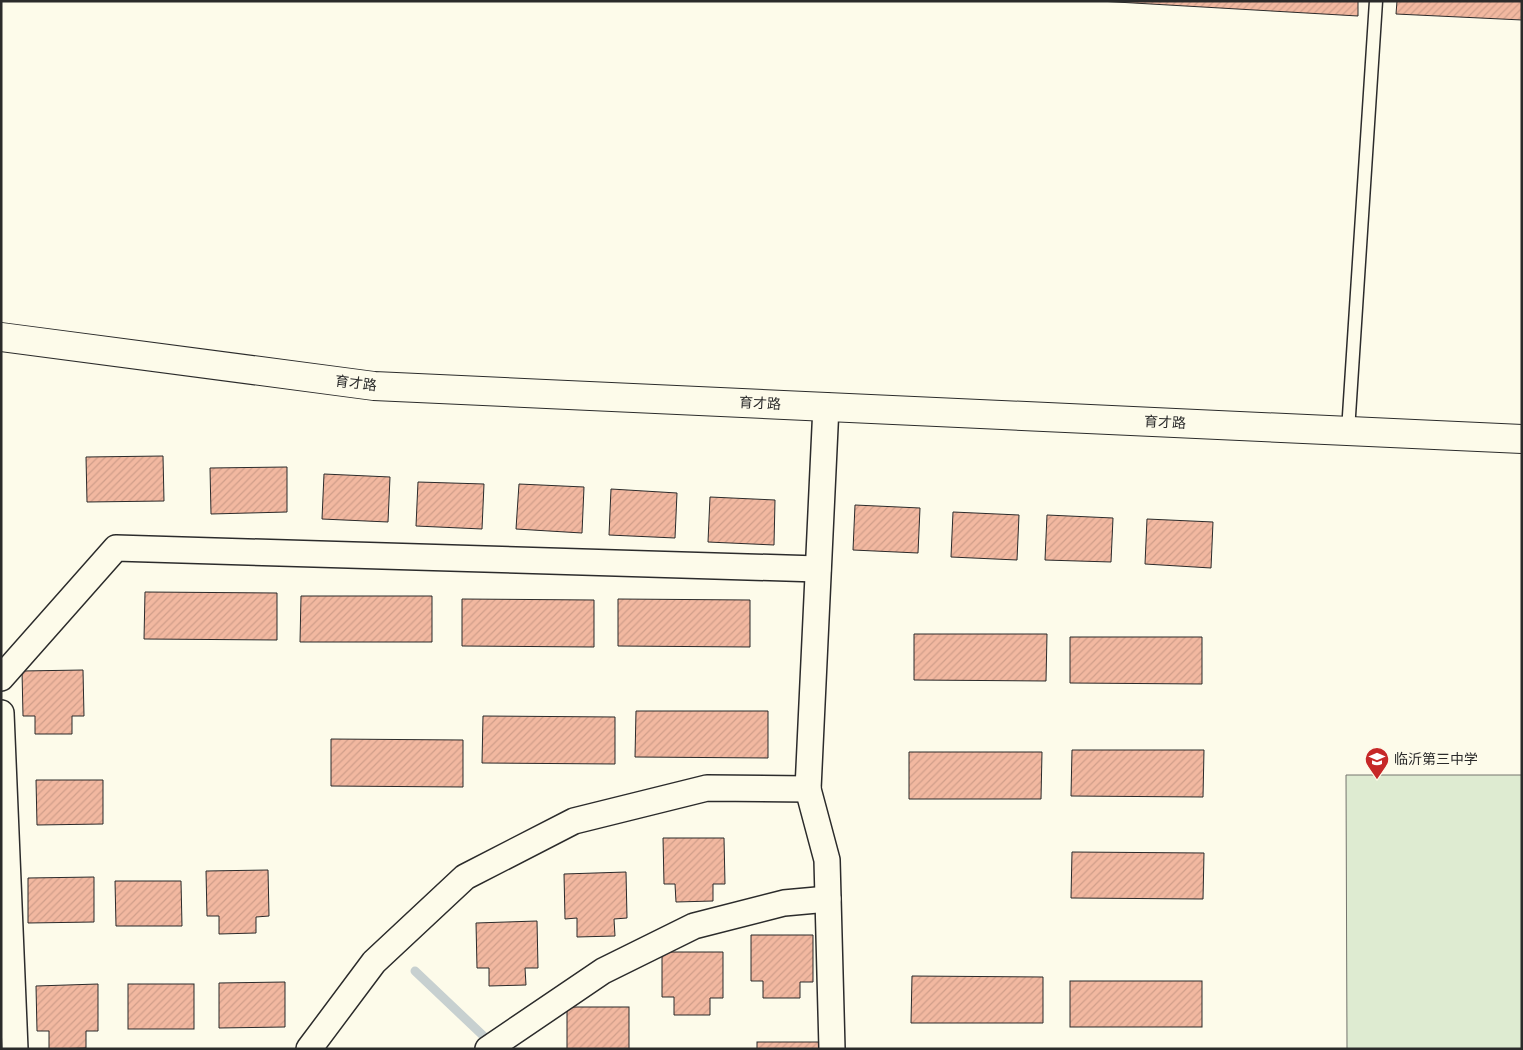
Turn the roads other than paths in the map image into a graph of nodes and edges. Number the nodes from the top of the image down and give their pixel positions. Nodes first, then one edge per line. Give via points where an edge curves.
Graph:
1 (1376, 1) edge
2 (1, 337) edge
3 (826, 406) junction
4 (1348, 430) junction
5 (1522, 439) edge
6 (818, 570) junction
7 (1, 678) edge
8 (1, 713) edge
9 (808, 789) junction
10 (828, 899) junction
11 (15, 1049) edge
12 (309, 1049) edge
13 (488, 1049) edge
14 (832, 1049) edge

1 - 4 lane
2 - 3 street, 育才路 via 374,386
3 - 4 street, 育才路
3 - 6 street
4 - 5 street, 育才路
6 - 7 street via 116,548
6 - 9 street
8 - 11 street
9 - 10 street via 827,860
9 - 12 street via 707,788 574,821 557,829 465,877 374,962
10 - 13 street via 784,903 694,926 603,971
10 - 14 street

